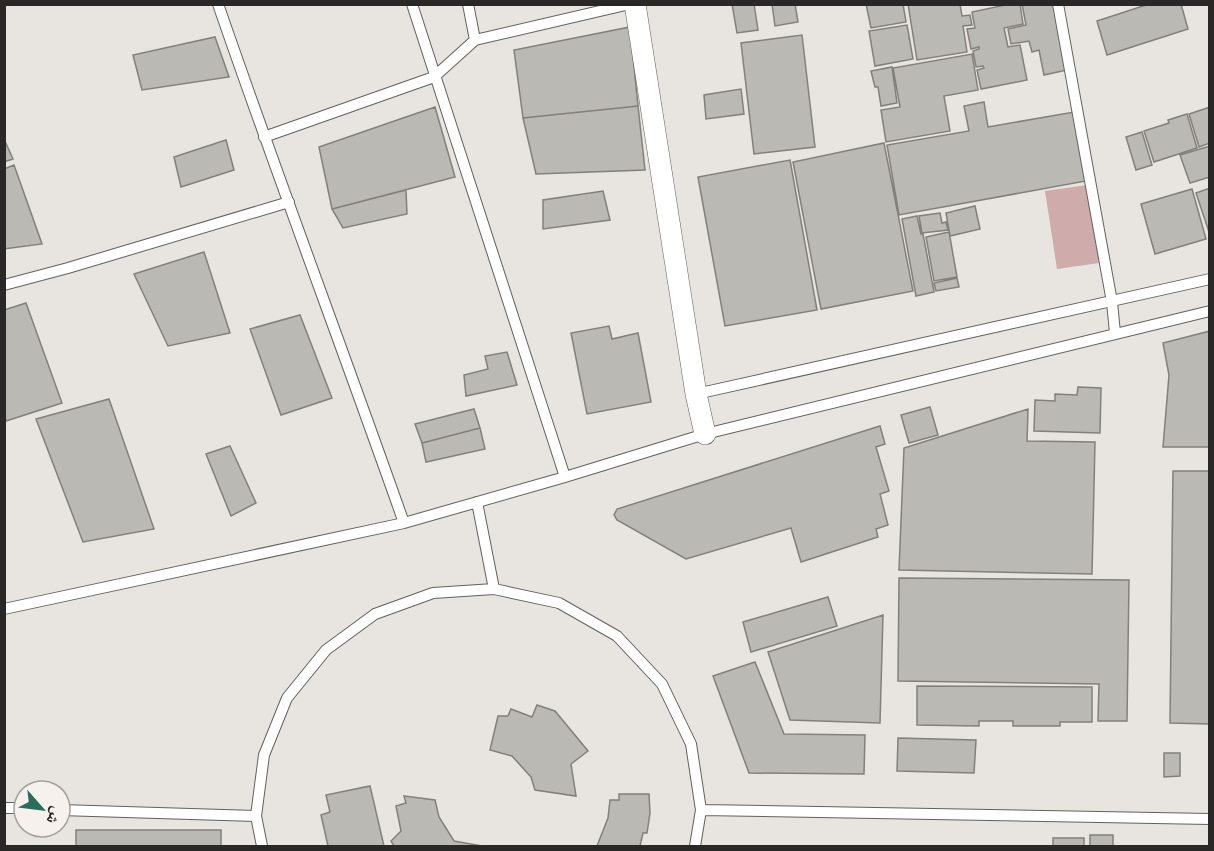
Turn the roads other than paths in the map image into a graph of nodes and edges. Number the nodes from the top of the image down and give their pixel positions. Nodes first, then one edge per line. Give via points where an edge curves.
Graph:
1 (218, 4) edge
2 (412, 4) edge
3 (468, 4) edge
4 (630, 4) edge
5 (635, 4) edge
6 (1058, 4) edge
7 (475, 40) junction
8 (434, 78) junction
9 (264, 137) junction
10 (290, 202) junction
11 (1209, 279) edge
12 (4, 285) edge
13 (1112, 302) junction
14 (1209, 311) edge
15 (1115, 333) junction
16 (696, 394) junction
17 (705, 434) junction
18 (565, 477) junction
19 (477, 502) junction
20 (404, 523) junction
21 (494, 589) junction
22 (4, 609) edge
23 (72, 810) edge
24 (701, 810) junction
25 (256, 816) junction
26 (1209, 819) edge
27 (262, 846) edge
28 (695, 846) edge

1 - 9 lane
2 - 8 lane
3 - 7 lane
4 - 7 lane
5 - 16 street
6 - 13 lane
7 - 8 lane
8 - 9 lane
8 - 18 lane
9 - 10 lane
10 - 12 lane
10 - 20 lane
11 - 13 lane
13 - 15 lane
13 - 16 lane
14 - 15 lane
15 - 17 lane
16 - 17 street
17 - 18 lane
18 - 19 lane
19 - 20 lane
19 - 21 lane
20 - 22 lane
21 - 24 lane via 559,603 617,636 662,684 691,744
21 - 25 lane via 433,593 375,614 326,650 287,698 264,755
23 - 25 lane
24 - 26 lane
24 - 28 lane
25 - 27 lane

